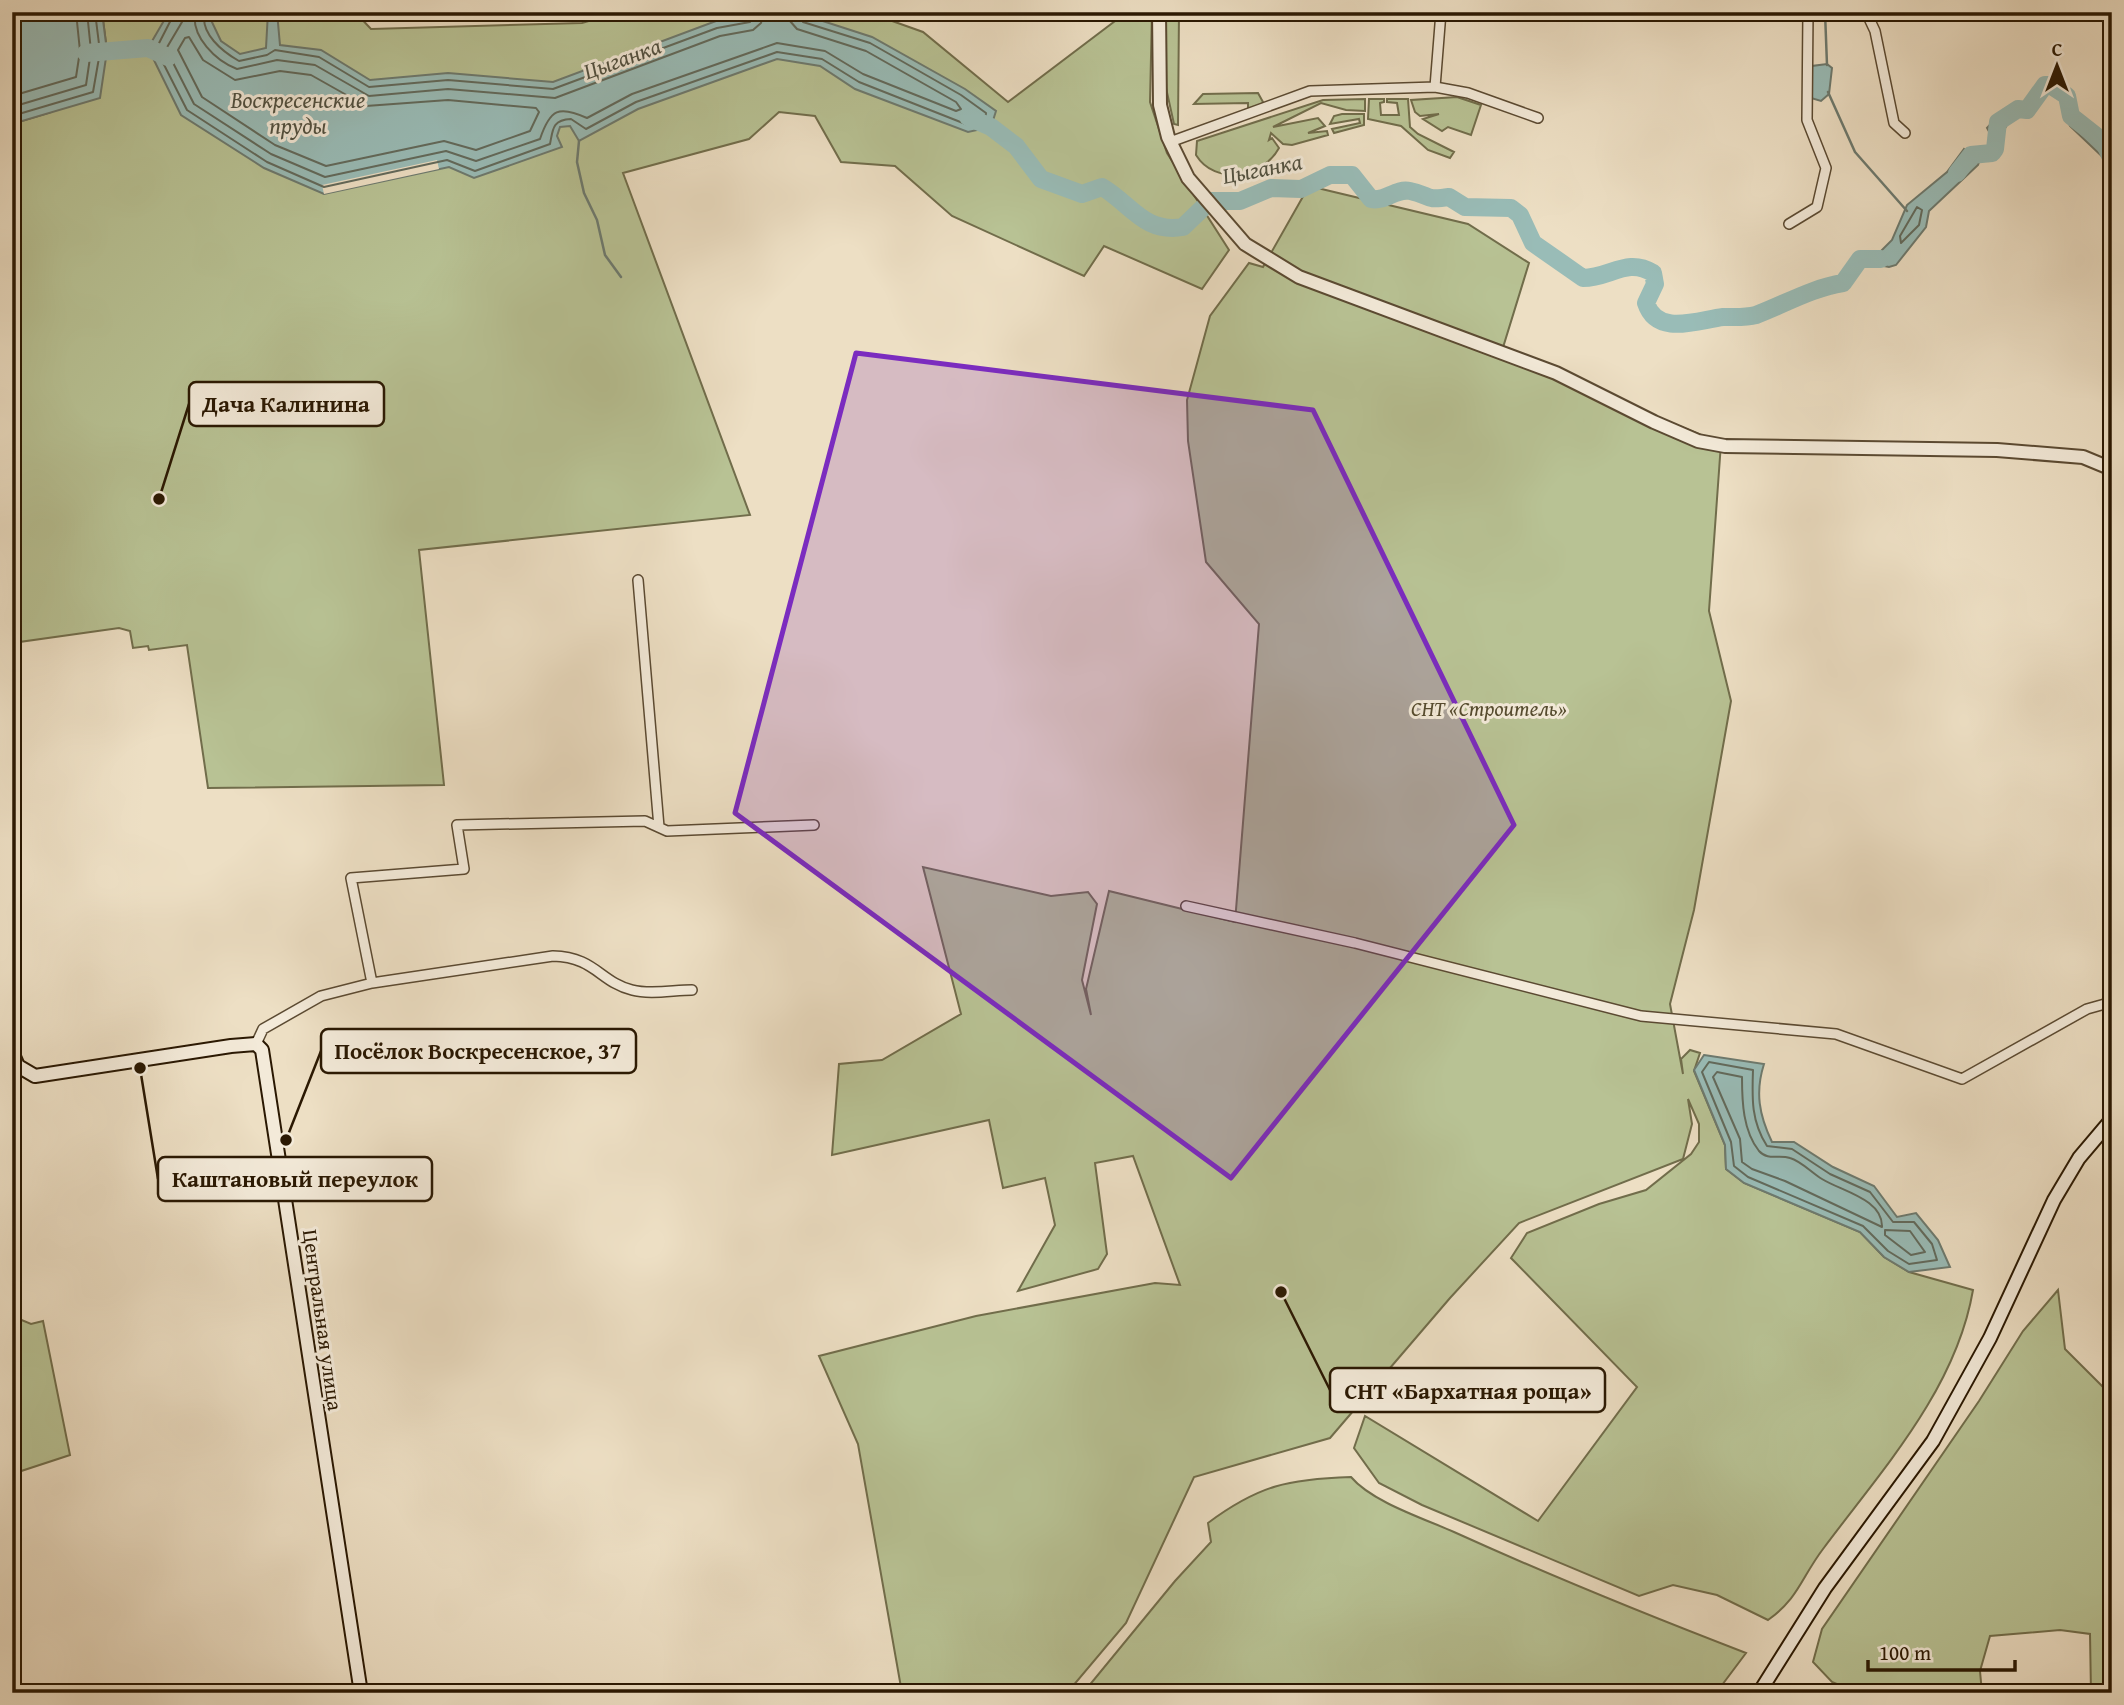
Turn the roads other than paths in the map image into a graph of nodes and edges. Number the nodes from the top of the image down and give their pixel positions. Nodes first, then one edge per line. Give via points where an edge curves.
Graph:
1 (920, 12) edge
2 (929, 12) edge
3 (1159, 12) edge
4 (1441, 12) edge
5 (1808, 12) edge
6 (1866, 12) edge
7 (1434, 87) junction
8 (1538, 118) dead end
9 (1905, 134) dead end
10 (1170, 142) junction
11 (1789, 224) dead end
12 (2112, 469) edge
13 (638, 580) dead end
14 (814, 825) dead end
15 (659, 827) junction
16 (1186, 906) dead end
17 (372, 983) junction
18 (692, 990) dead end
19 (2112, 1002) edge
20 (256, 1044) junction
21 (12, 1052) edge
22 (2112, 1119) edge
23 (361, 1693) edge
24 (1759, 1693) edge

1 - 2 street via 923,16
3 - 10 main road via 1160,105
4 - 7 street
5 - 11 street via 1807,120 1826,168 1817,207
6 - 9 street via 1875,31 1894,123
7 - 8 street via 1468,93
7 - 10 street via 1310,91
10 - 12 main road via 1188,178 1245,244 1300,277 1556,373 1698,441 1725,446 1997,450 2083,457
13 - 15 street
14 - 15 street via 667,831
15 - 17 street via 645,821 457,825 464,869 351,878
16 - 19 street via 1355,943 1641,1016 1836,1034 1962,1079 2087,1009
17 - 18 street via 572,956 634,991
17 - 20 street via 321,996 290,1011 262,1029
20 - 21 main road via 35,1076 18,1066
20 - 23 main road, Центральная улица via 262,1050 268,1079
22 - 24 main road via 2079,1158 2054,1200 1990,1338 1933,1441 1825,1588

